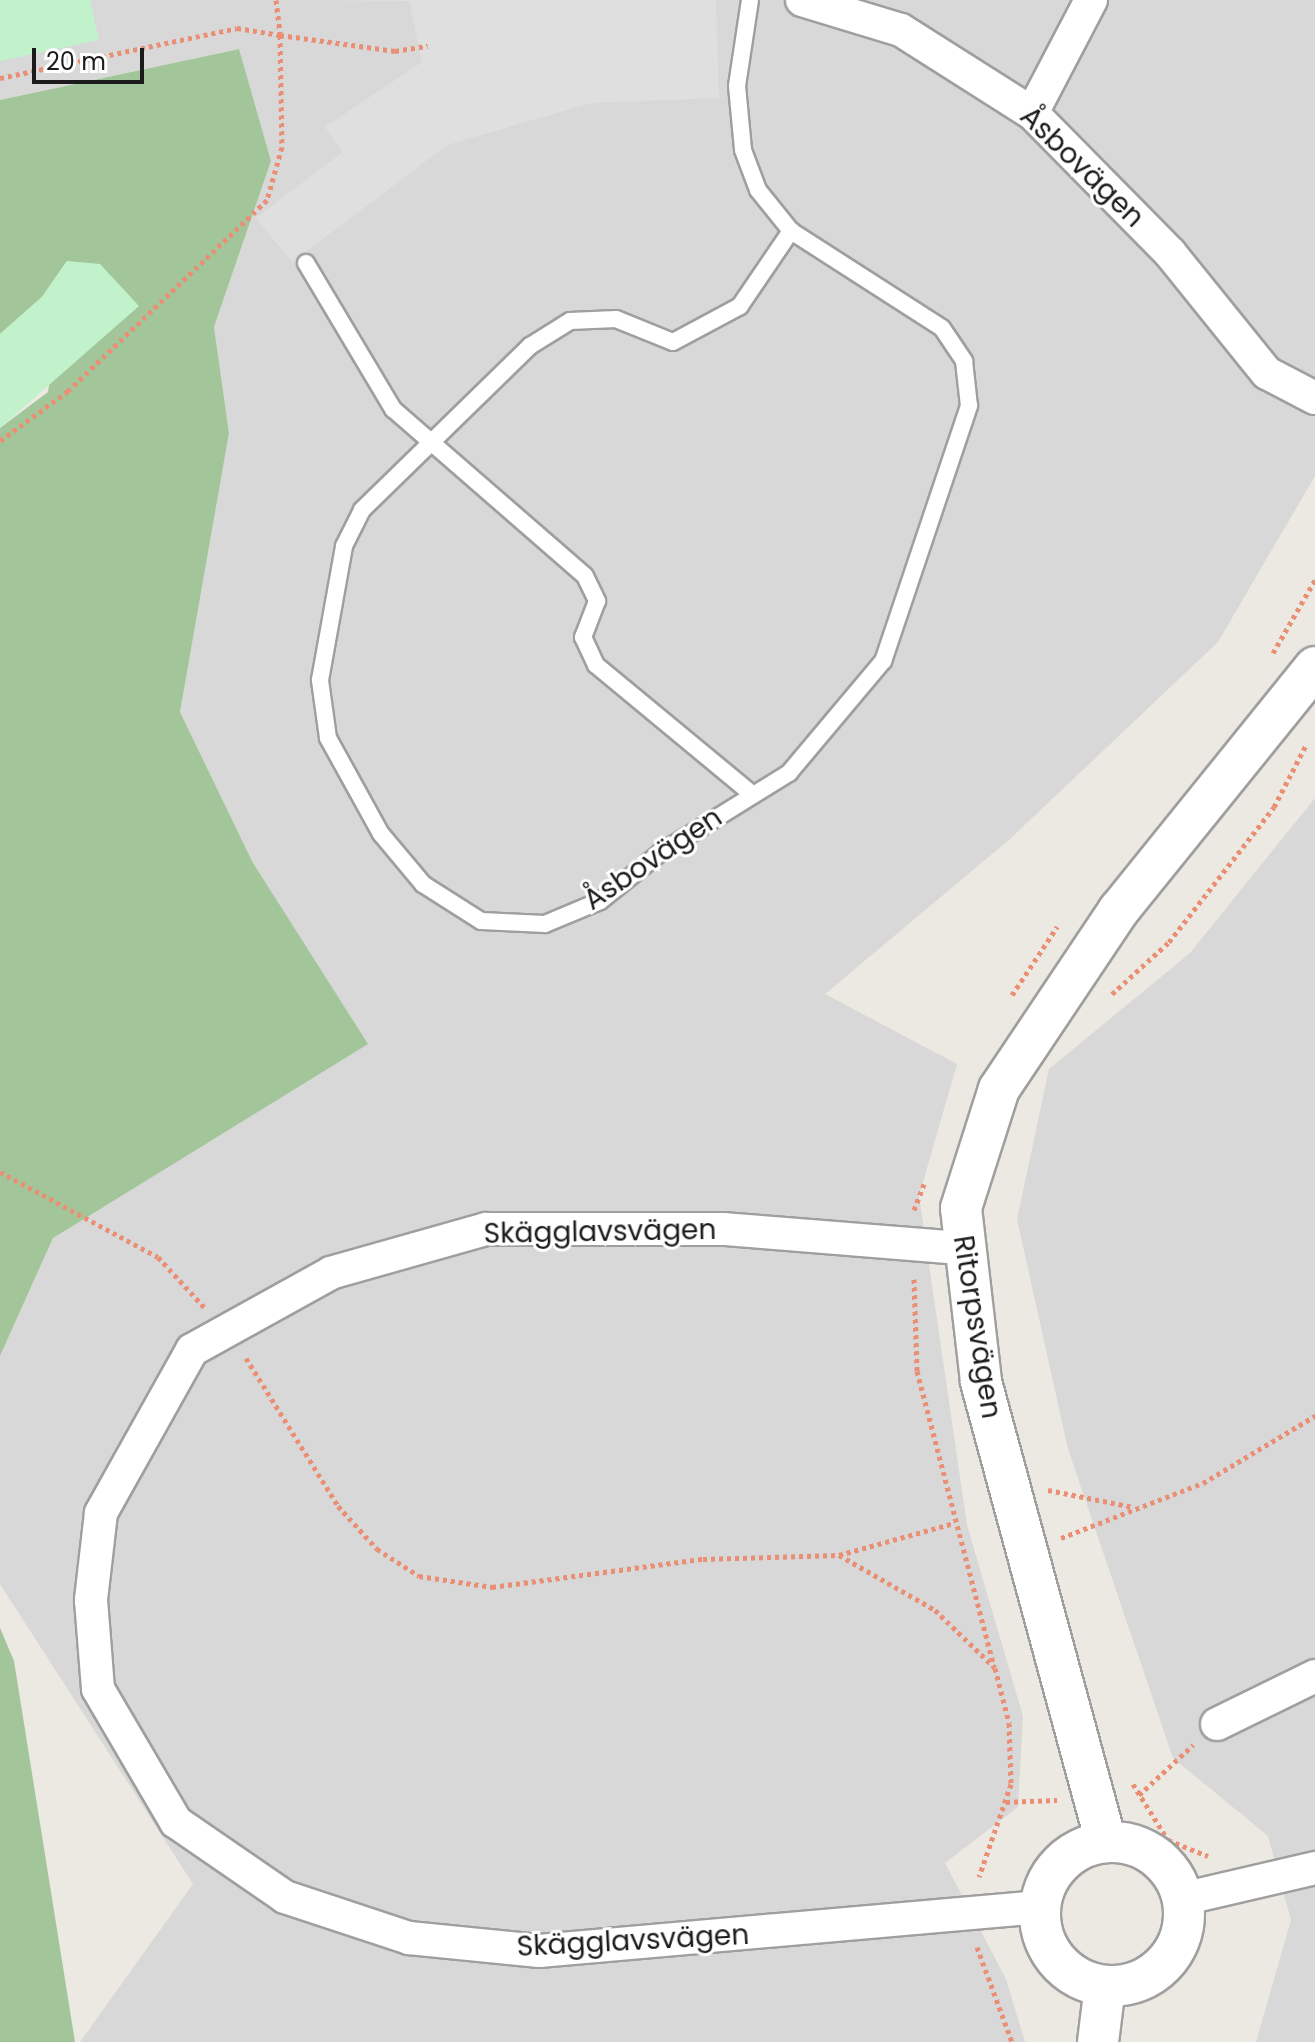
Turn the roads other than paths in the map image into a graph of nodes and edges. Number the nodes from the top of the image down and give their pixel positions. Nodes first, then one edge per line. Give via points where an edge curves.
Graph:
1 (750, 0) edge
2 (802, 0) edge
3 (1091, 0) edge
4 (1032, 113) junction
5 (791, 231) junction
6 (306, 263) dead end
7 (1315, 398) edge
8 (428, 441) junction
9 (1315, 667) edge
10 (751, 793) junction
11 (960, 1248) junction
12 (1315, 1676) edge
13 (1217, 1724) road end
14 (1106, 1842) junction
15 (1315, 1868) edge
16 (1182, 1899) junction
17 (1040, 1907) junction
18 (1105, 1986) junction
19 (1098, 2042) edge

1 - 5 lane, Åsbovägen via 737,86 743,150 758,190
2 - 4 street, Åsbovägen via 901,30
3 - 4 street
4 - 7 street, Åsbovägen via 1170,253 1267,373
5 - 8 lane, Åsbovägen via 740,306 716,321 673,342 616,319 570,321 530,346
5 - 10 lane, Åsbovägen via 942,328 964,361 969,406 883,661 789,773
6 - 8 lane via 393,409
8 - 10 lane via 585,576 597,601 583,637 596,665
8 - 10 lane, Åsbovägen via 362,510 344,546 320,680 328,738 381,834 423,884 481,921 545,924 600,901
9 - 11 street, Ritorpsvägen via 1119,910 999,1089 961,1208
11 - 14 street, Ritorpsvägen via 1004,1480
11 - 17 street, Skägglavsvägen via 723,1229 486,1229 331,1273 192,1350 101,1513 91,1600 98,1689 176,1822 285,1897 409,1938 539,1951
12 - 13 street
14 - 16 street via 1136,1847 1163,1863
14 - 17 street via 1061,1863
15 - 16 street
16 - 18 street via 1181,1932 1166,1962 1149,1977
17 - 18 street via 1046,1940 1064,1968
18 - 19 street

